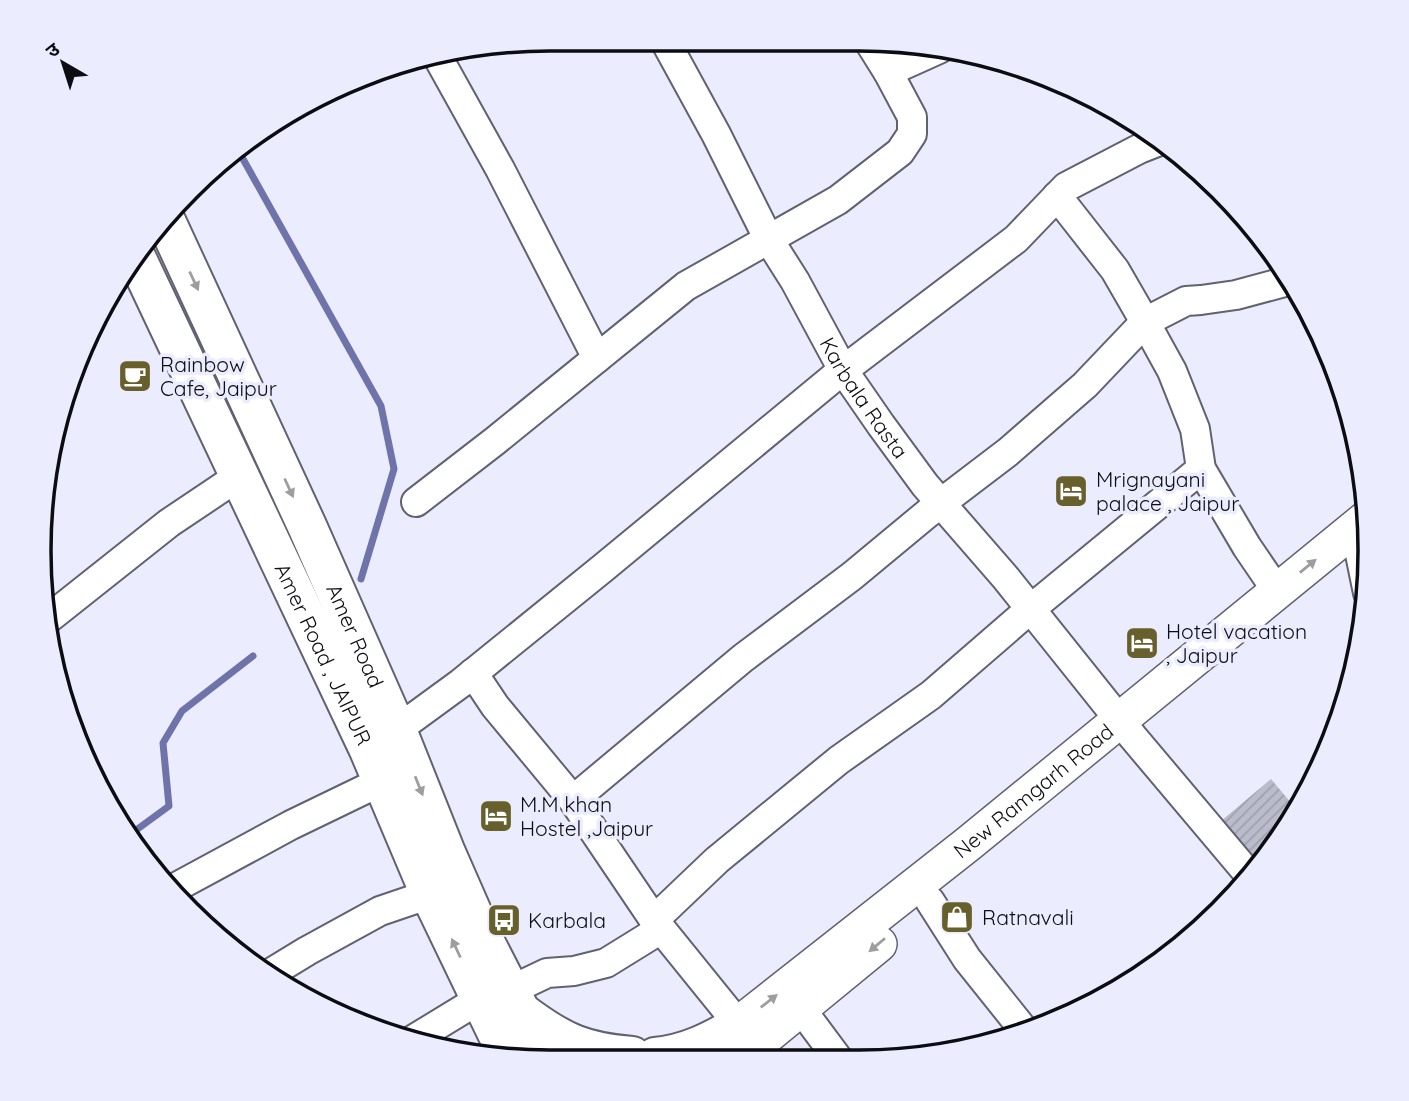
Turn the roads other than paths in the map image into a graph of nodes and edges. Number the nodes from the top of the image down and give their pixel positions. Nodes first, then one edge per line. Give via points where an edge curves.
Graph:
1 (671, 51) edge
2 (875, 52) edge
3 (925, 55) edge
4 (441, 63) edge
5 (888, 72) junction
6 (1149, 144) edge
7 (1057, 196) junction
8 (169, 228) edge
9 (769, 240) junction
10 (140, 266) edge
11 (1280, 283) edge
12 (1145, 322) junction
13 (597, 358) junction
14 (843, 370) junction
15 (1201, 469) junction
16 (239, 476) junction
17 (416, 502) dead end
18 (941, 503) junction
19 (1357, 526) edge
20 (1358, 556) edge
21 (1278, 592) junction
22 (1031, 609) junction
23 (55, 614) edge
24 (473, 673) junction
25 (1126, 728) junction
26 (383, 753) junction
27 (573, 800) junction
28 (1244, 868) edge
29 (180, 885) edge
30 (430, 894) junction
31 (930, 901) junction
32 (657, 924) junction
33 (278, 969) edge
34 (503, 1000) junction
35 (801, 1009) junction
36 (1019, 1024) edge
37 (426, 1034) edge
38 (739, 1042) edge
39 (507, 1048) edge
40 (539, 1050) edge
41 (587, 1050) edge
42 (690, 1050) edge
43 (717, 1050) edge
44 (832, 1050) edge

1 - 9 street, Karbala Rasta
2 - 5 street
3 - 5 street
4 - 13 street
5 - 9 street via 912,117 912,134 900,152 838,200
6 - 7 street
7 - 12 street via 1115,270
7 - 14 street via 1016,240
8 -> 26 main road, Amer Road via 307,526
9 - 13 street via 686,286
9 - 14 street, Karbala Rasta
10 - 16 main road, Amer Road , JAIPUR
11 - 12 street via 1186,301
12 - 15 street via 1172,371 1195,429
12 - 18 street via 1085,385
13 - 17 street
14 - 18 street, Karbala Rasta
14 - 24 street
15 - 21 street
15 - 22 street
16 - 23 street via 169,523
16 - 26 main road, Amer Road , JAIPUR
18 - 22 street, Karbala Rasta
18 - 27 street via 743,658
21 -> 19 street, New Ramgarh Road
20 - 25 street, New Ramgarh Road
21 - 25 street, New Ramgarh Road
22 - 25 street, Karbala Rasta
22 - 32 street via 931,695 839,760 717,860
24 - 26 street
24 - 27 street
25 - 28 street, Karbala Rasta
25 - 31 street, New Ramgarh Road
38 -> 25 street, New Ramgarh Road via 968,844
26 - 29 street via 291,825
26 - 30 main road, Amer Road , JAIPUR
26 -> 34 main road, Amer Road via 451,866 485,942
27 - 32 street
30 - 33 street via 380,911
34 -> 30 main road, Amer Road , JAIPUR
31 -> 35 street, New Ramgarh Road
31 - 36 street via 967,959
32 - 34 street via 606,963 547,973
32 - 38 street
34 - 37 street
34 - 39 main road, Amer Road , JAIPUR
34 - 40 main road, Amer Road
34 - 41 main road via 547,1031
35 - 38 street, New Ramgarh Road
35 - 44 street
38 - 42 main road via 710,1042
38 - 43 street, New Ramgarh Road

